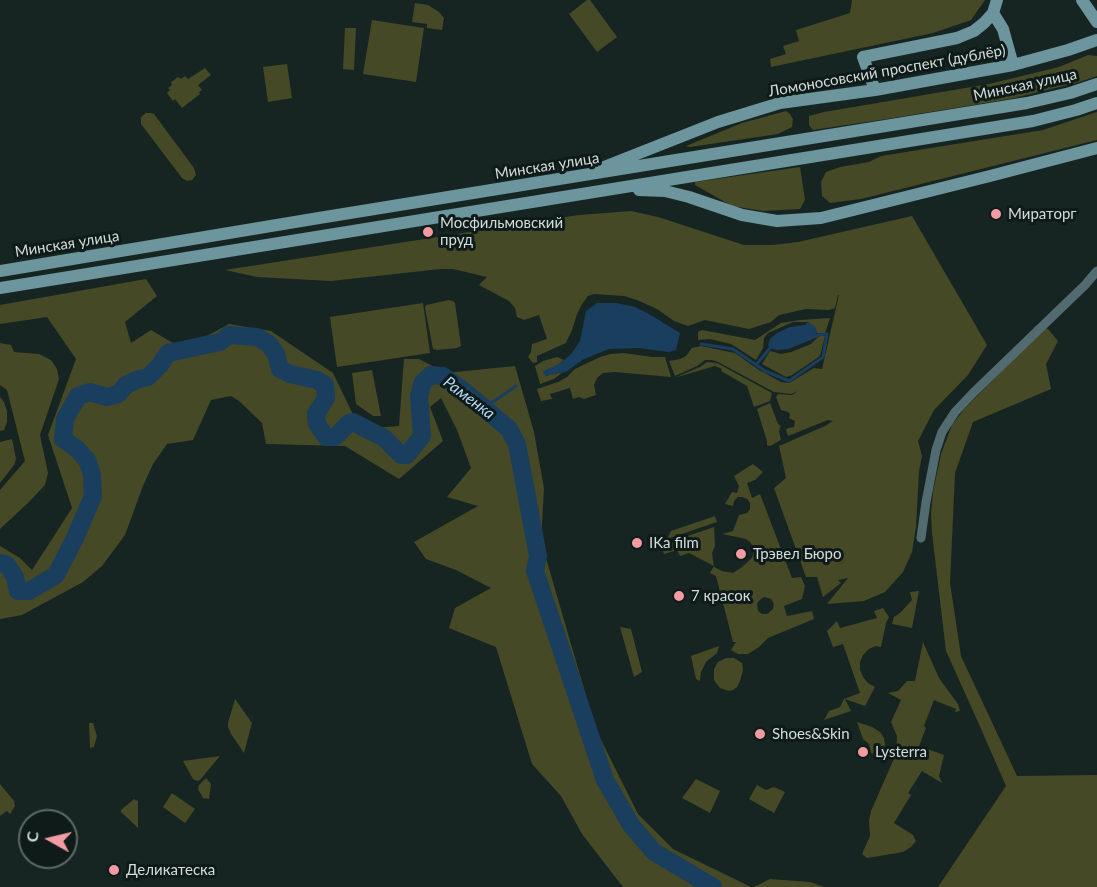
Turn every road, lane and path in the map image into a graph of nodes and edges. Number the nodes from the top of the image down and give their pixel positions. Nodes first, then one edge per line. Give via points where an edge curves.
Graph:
1 (997, 0) edge
2 (1082, 0) edge
3 (993, 13) junction
4 (1097, 22) edge
5 (1097, 40) edge
6 (1013, 65) junction
7 (1097, 84) edge
8 (875, 90) junction
9 (1097, 103) edge
10 (1097, 148) edge
11 (584, 176) junction
12 (590, 192) junction
13 (0, 271) edge
14 (1097, 271) edge
15 (0, 288) edge
16 (921, 538) dead end

1 - 3 main road
2 - 4 main road
3 - 6 main road via 1003,30
3 - 8 main road via 974,31 957,38 863,57
5 - 6 main road, Ломоносовский проспект (дублёр)
6 - 8 main road, Ломоносовский проспект (дублёр)
7 - 11 main road, Минская улица via 1027,103
8 - 11 main road, Ломоносовский проспект (дублёр) via 780,103 718,122
9 - 12 main road via 1033,121
10 - 12 main road via 821,218 777,221 742,215 665,191
11 - 13 main road, Минская улица
12 - 15 main road
14 - 16 street via 955,412 936,450

